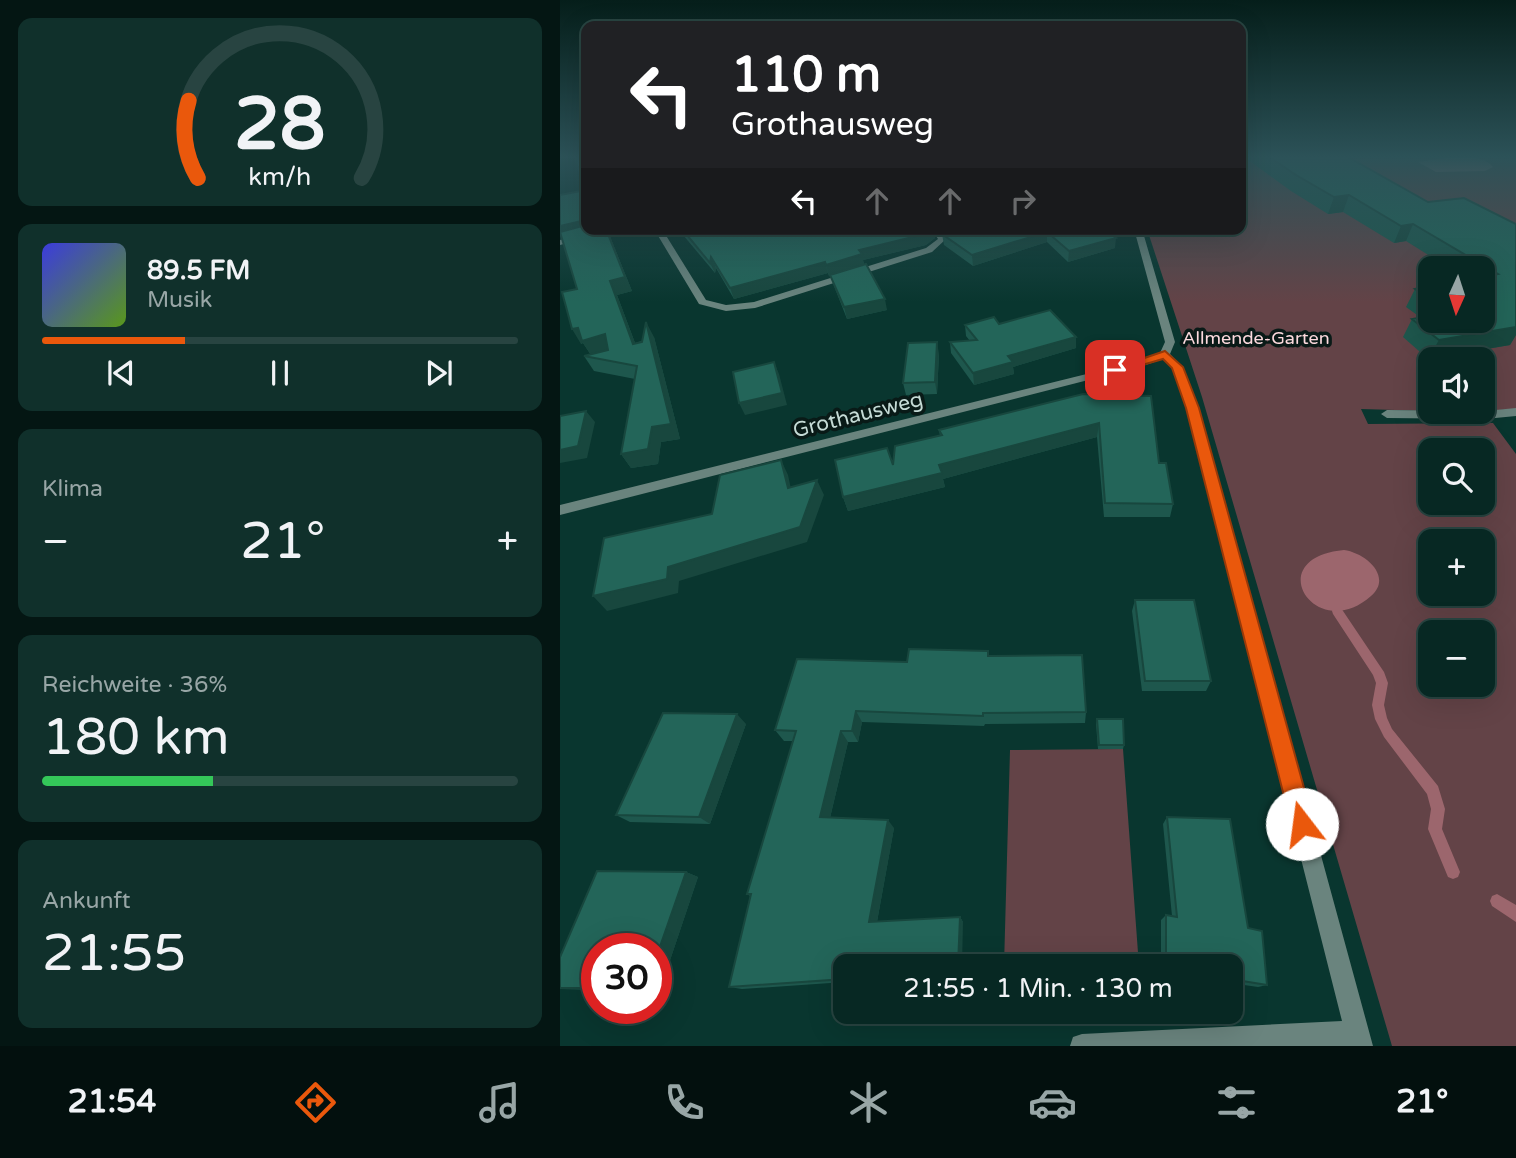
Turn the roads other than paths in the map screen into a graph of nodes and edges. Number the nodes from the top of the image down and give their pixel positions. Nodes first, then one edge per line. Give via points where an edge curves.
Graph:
1 (591, 235) edge
2 (662, 235) edge
3 (940, 235) edge
4 (1140, 235) edge
5 (560, 243) edge
6 (1165, 355) junction
7 (1516, 412) edge
8 (1387, 414) dead end
9 (560, 510) edge
10 (1359, 1039) edge
11 (1082, 1046) edge

1 - 5 street
2 - 3 street via 702,302 726,308 755,305 929,250 939,244
4 - 6 street via 1170,342
6 - 9 street, Grothausweg
6 - 10 street via 1177,367 1193,408
7 - 8 street
10 - 11 street

